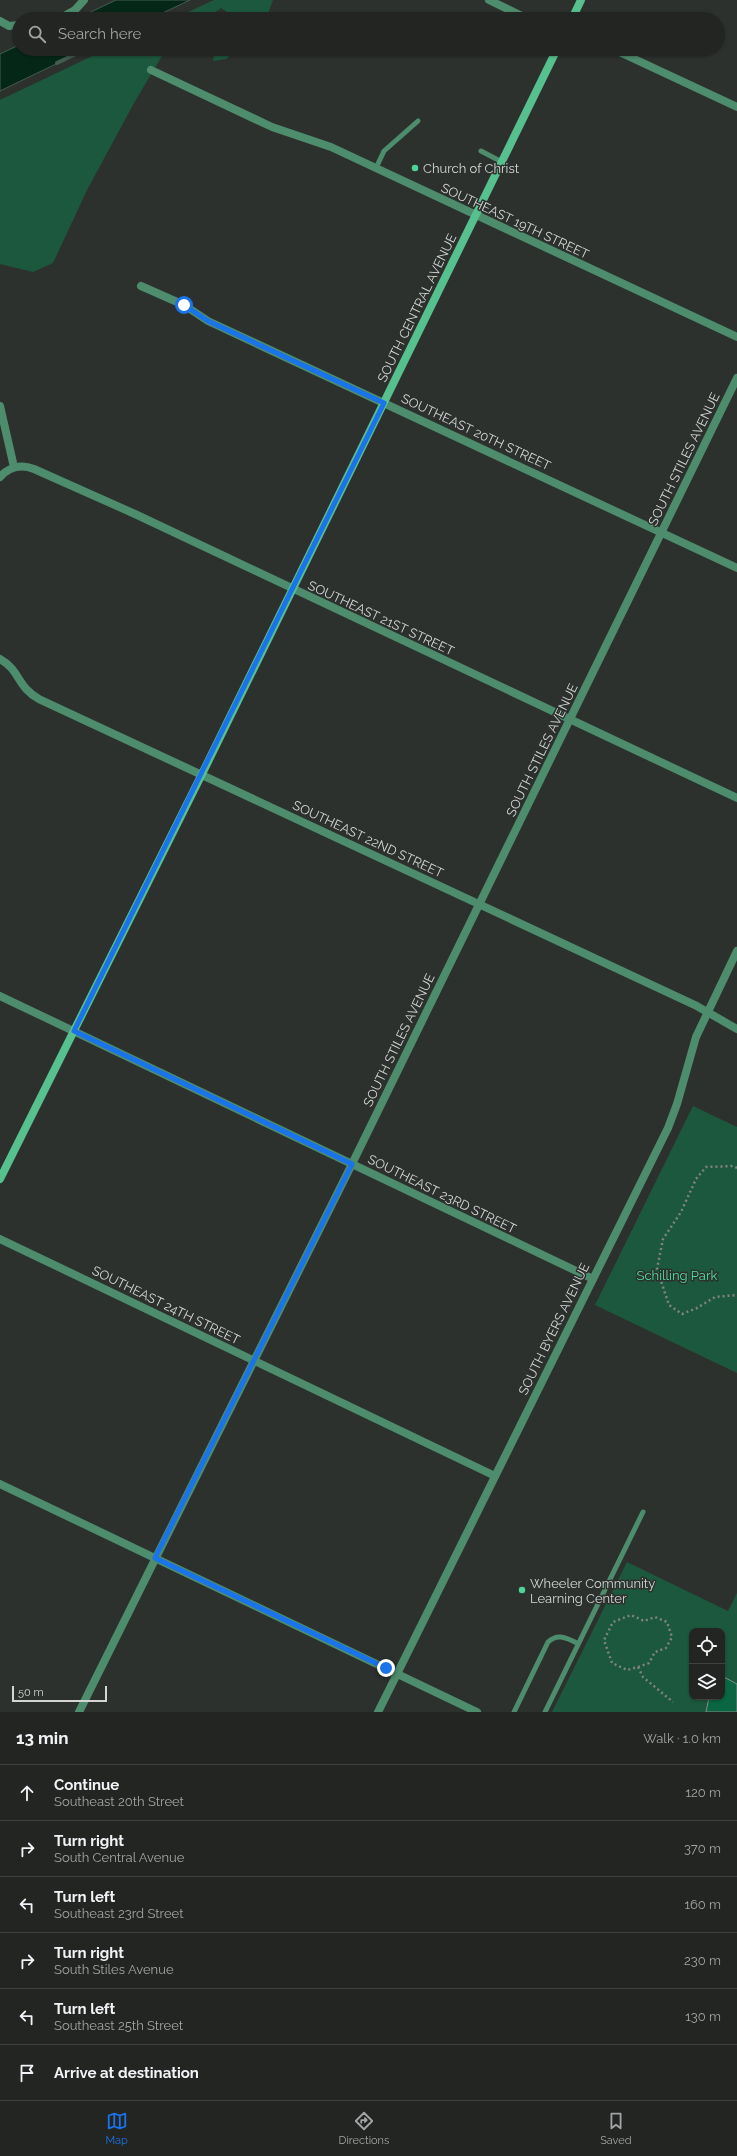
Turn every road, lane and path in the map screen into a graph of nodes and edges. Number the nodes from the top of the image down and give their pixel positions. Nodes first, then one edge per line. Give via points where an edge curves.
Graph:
1 (84, 0) edge
2 (489, 0) edge
3 (581, 0) edge
4 (71, 12) edge
5 (514, 12) edge
6 (575, 12) edge
7 (0, 21) edge
8 (12, 26) edge
9 (554, 56) edge
10 (628, 56) edge
11 (150, 70) dead end
12 (737, 107) edge
13 (418, 121) dead end
14 (481, 152) dead end
15 (502, 162) junction
16 (376, 168) junction
17 (475, 216) junction
18 (141, 286) dead end
19 (737, 337) edge
20 (737, 378) edge
21 (384, 403) junction
22 (0, 406) edge
23 (14, 467) junction
24 (0, 475) edge
25 (662, 532) junction
26 (737, 568) edge
27 (292, 589) junction
28 (0, 659) edge
29 (571, 719) junction
30 (202, 774) junction
31 (737, 798) edge
32 (479, 904) junction
33 (737, 952) edge
34 (0, 996) edge
35 (707, 1012) junction
36 (737, 1029) edge
37 (74, 1031) junction
38 (352, 1164) junction
39 (737, 1168) edge
40 (0, 1179) edge
41 (0, 1239) edge
42 (593, 1279) junction
43 (737, 1295) edge
44 (254, 1361) junction
45 (495, 1476) junction
46 (0, 1484) edge
47 (643, 1512) dead end
48 (155, 1558) junction
49 (577, 1643) junction
50 (638, 1667) junction
51 (397, 1674) junction
52 (673, 1702) dead end
53 (79, 1712) edge
54 (378, 1712) edge
55 (477, 1712) edge
56 (514, 1712) edge
57 (545, 1712) edge

1 - 4 street
2 - 5 street
3 - 6 main road
7 - 8 street
9 - 15 main road, SOUTH CENTRAL AVENUE
10 - 12 street
11 - 16 street, SOUTHEAST 19TH STREET via 265,124 331,147
13 - 16 lane via 384,151
14 - 15 lane
15 - 17 main road, SOUTH CENTRAL AVENUE
16 - 17 street, SOUTHEAST 19TH STREET
17 - 19 street, SOUTHEAST 19TH STREET
17 - 21 main road, SOUTH CENTRAL AVENUE
18 - 21 street, SOUTHEAST 20TH STREET via 184,305 208,321
20 - 25 street, SOUTH STILES AVENUE
21 - 25 street, SOUTHEAST 20TH STREET
21 - 27 main road, SOUTH CENTRAL AVENUE
22 - 23 street
23 - 24 street
23 - 27 street, SOUTHEAST 21ST STREET via 28,466
25 - 26 street, SOUTHEAST 20TH STREET
25 - 29 street, SOUTH STILES AVENUE
27 - 29 street, SOUTHEAST 21ST STREET
27 - 30 main road, SOUTH CENTRAL AVENUE
28 - 30 street, SOUTHEAST 22ND STREET via 11,667 24,688 31,694
29 - 31 street, SOUTHEAST 21ST STREET
29 - 32 street, SOUTH STILES AVENUE
30 - 32 street, SOUTHEAST 22ND STREET
30 - 37 main road, SOUTH CENTRAL AVENUE
32 - 35 street, SOUTHEAST 22ND STREET
32 - 38 street, SOUTH STILES AVENUE
33 - 35 street, SOUTH BYERS AVENUE
34 - 37 street, SOUTHEAST 23RD STREET
35 - 36 street, SOUTHEAST 22ND STREET
35 - 42 street, SOUTH BYERS AVENUE via 692,1047 672,1119
37 - 38 street, SOUTHEAST 23RD STREET
37 - 40 main road, SOUTH CENTRAL AVENUE
38 - 42 street, SOUTHEAST 23RD STREET
38 - 44 street, SOUTH STILES AVENUE
39 - 43 path via 706,1167 696,1179 682,1212 663,1239 657,1269 669,1305 682,1314 715,1297
41 - 44 street, SOUTHEAST 24TH STREET
42 - 45 street, SOUTH BYERS AVENUE
44 - 45 street, SOUTHEAST 24TH STREET
44 - 48 street, SOUTH STILES AVENUE
45 - 51 street, SOUTH BYERS AVENUE
46 - 48 street
47 - 49 lane
48 - 51 street
48 - 53 street, SOUTH STILES AVENUE
49 - 56 lane via 561,1636 554,1637 548,1642
49 - 57 lane
50 - 50 path via 627,1670 612,1663 604,1640 613,1622 631,1615 644,1621 655,1617 667,1622 672,1637 666,1648 655,1652 649,1663
50 - 52 path via 643,1677
51 - 54 street, SOUTH BYERS AVENUE
51 - 55 street

